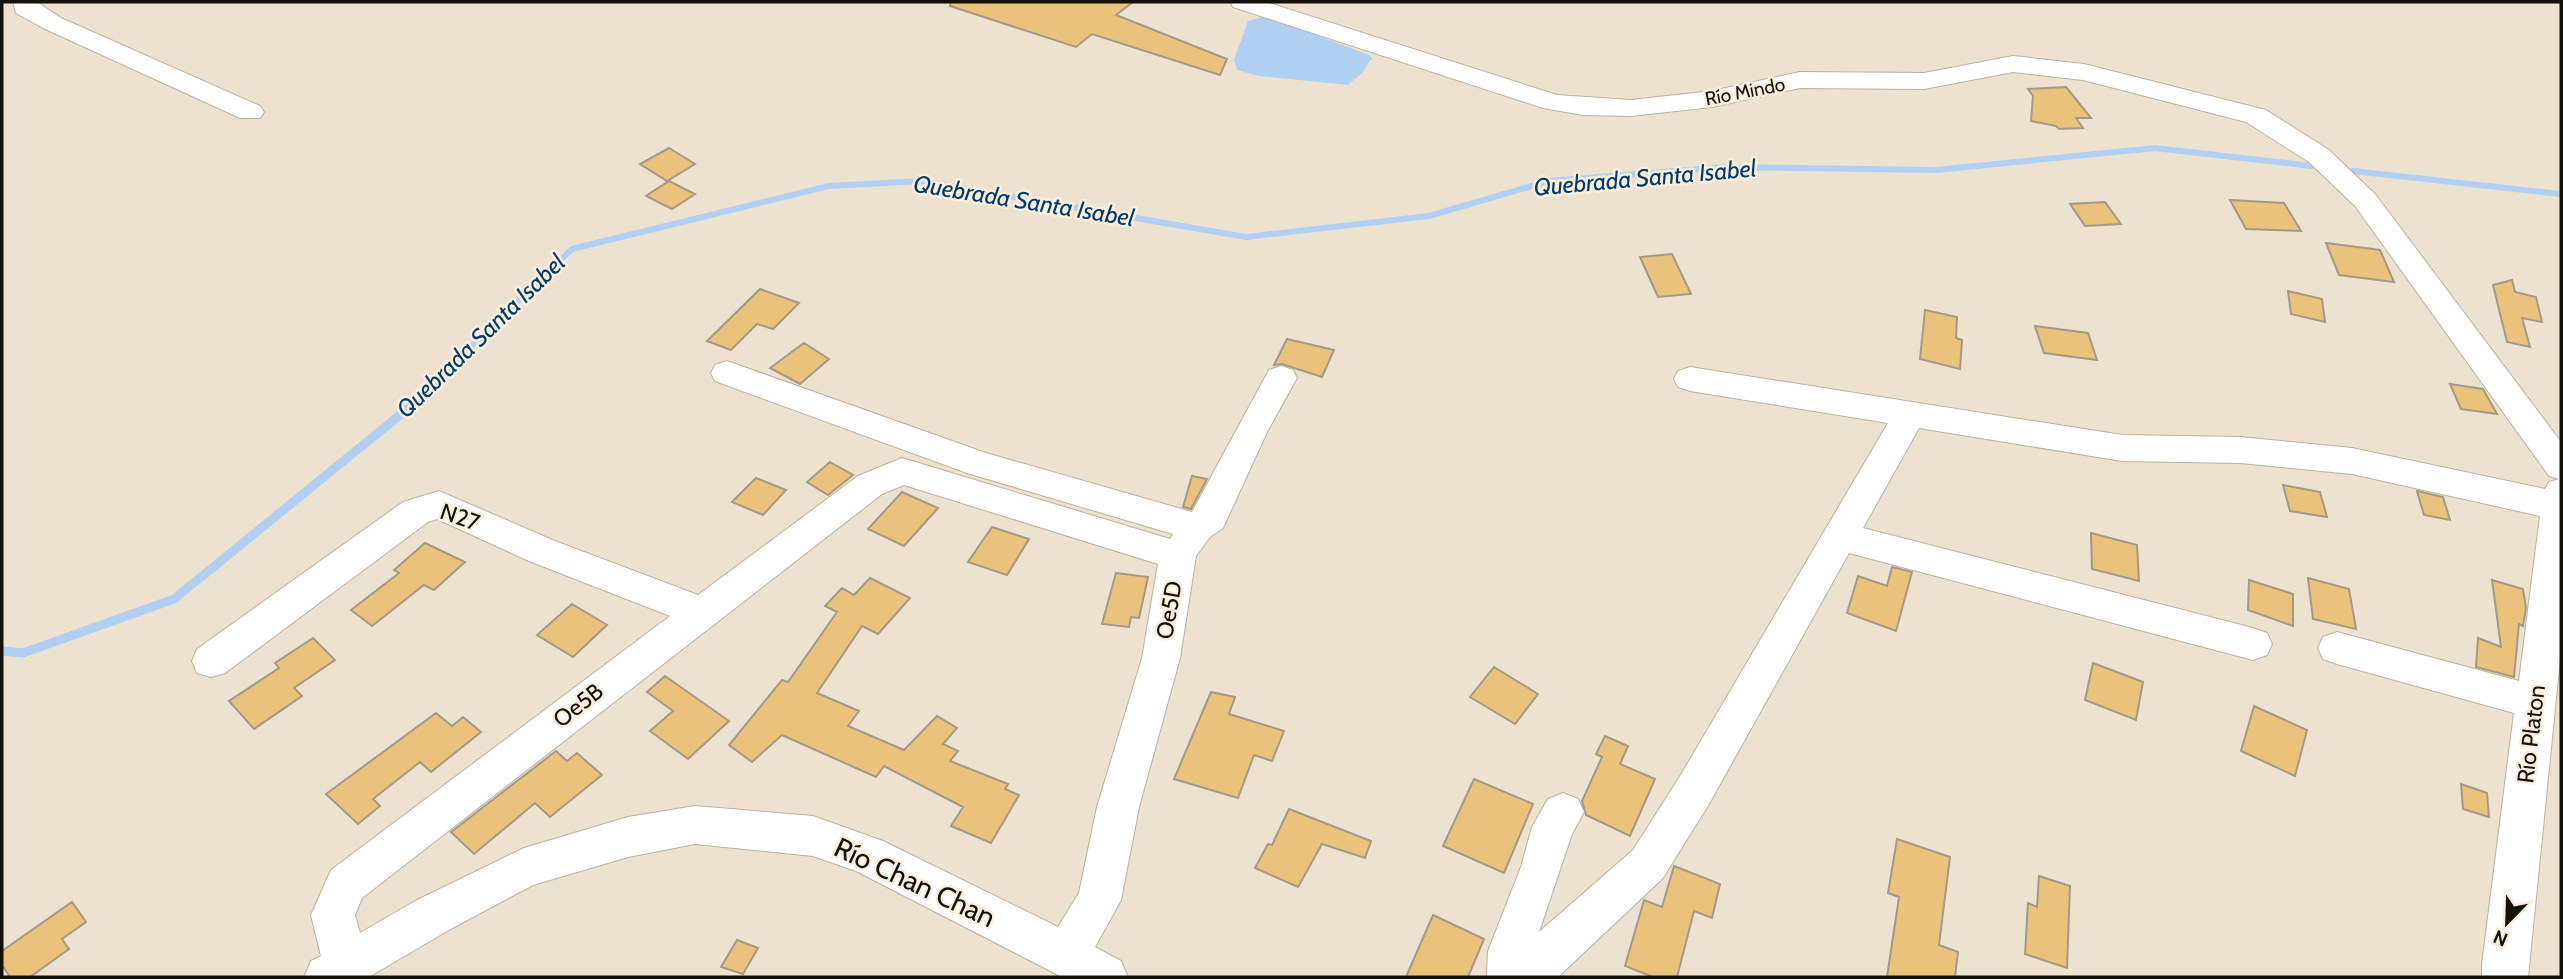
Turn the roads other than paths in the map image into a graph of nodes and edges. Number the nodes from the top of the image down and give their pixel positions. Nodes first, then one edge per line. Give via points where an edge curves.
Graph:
1 (25, 2) edge
2 (1242, 2) edge
3 (250, 113) dead end
4 (727, 373) dead end
5 (1281, 378) dead end
6 (1690, 379) dead end
7 (1910, 414) junction
8 (2561, 467) edge
9 (884, 477) joint
10 (2560, 499) edge
11 (1840, 536) junction
12 (1188, 542) junction
13 (701, 611) junction
14 (2253, 644) dead end
15 (2337, 648) dead end
16 (211, 661) dead end
17 (2535, 702) junction
18 (1563, 812) dead end
19 (1066, 955) junction
20 (337, 973) edge
21 (1105, 977) edge
22 (1510, 977) edge
23 (1529, 977) edge
24 (2505, 977) edge

1 - 3 street via 25,8 52,23
2 - 8 street, Río Mindo via 1553,102 1583,107 1712,99 1800,80 1924,81 2013,64 2084,72 2256,116 2319,156 2365,200
4 - 12 street
5 - 12 street via 1210,518
6 - 7 street
7 - 10 street via 2122,448 2241,450 2352,461
7 - 11 street
9 - 12 street, Oe5D via 902,471
9 - 13 street, Oe5B
10 - 17 street, Río Platon
11 - 14 street
11 - 23 street via 1648,864 1551,951
12 - 19 street, Oe5D via 1161,658 1118,807 1099,900
13 - 16 street, N27 via 542,551 439,505 416,512
13 - 20 street, Oe5B via 346,884 333,915
15 - 17 street
17 - 24 street, Río Platon
18 - 22 street via 1553,827 1510,951
19 - 20 street, Río Chan Chan via 868,855 813,836 695,825 628,837 524,868 431,916
19 - 21 street, Río Chan Chan

